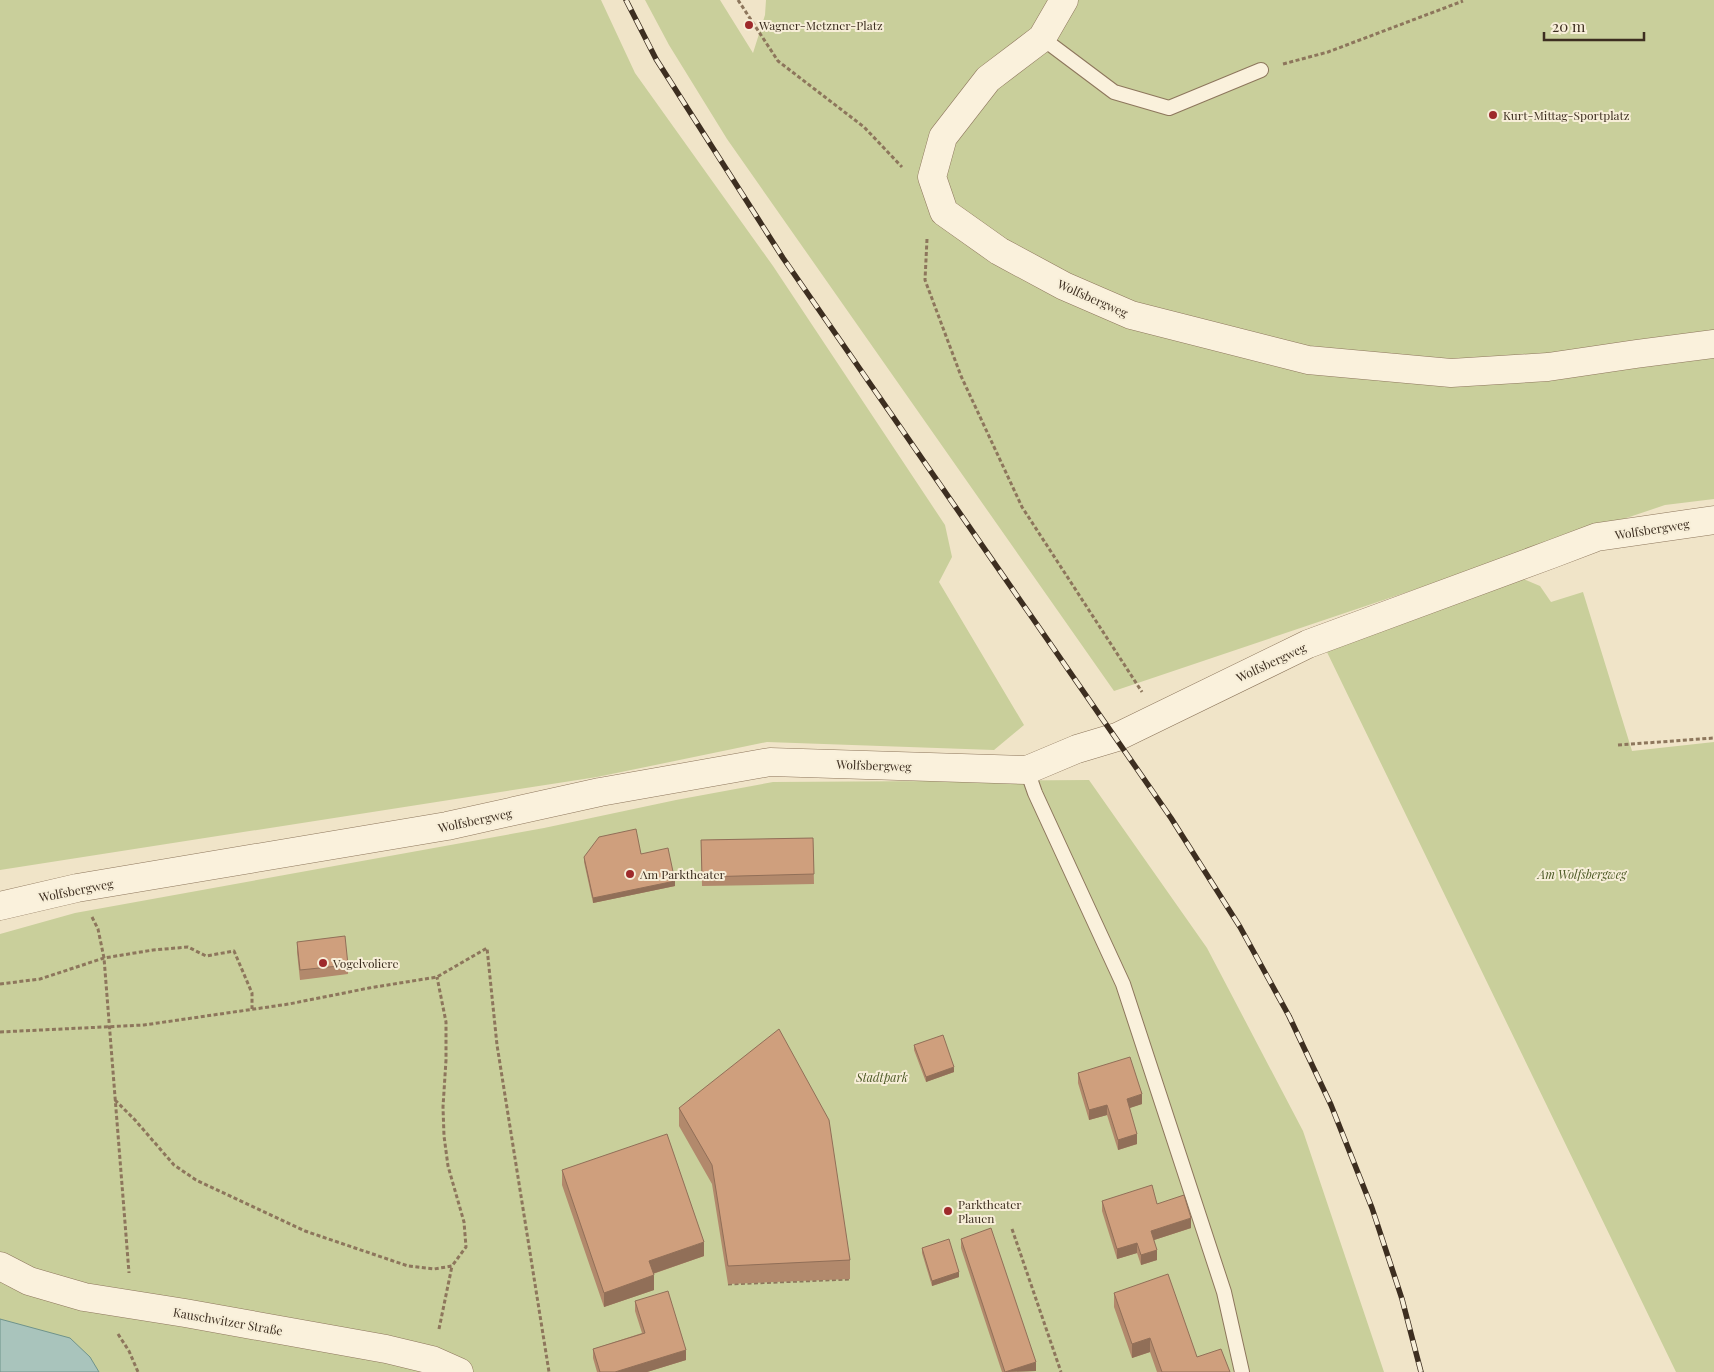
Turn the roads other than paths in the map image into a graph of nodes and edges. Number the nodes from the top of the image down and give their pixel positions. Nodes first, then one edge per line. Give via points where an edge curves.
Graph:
1 (1064, 0) edge
2 (1042, 38) junction
3 (1261, 70) road end
4 (1714, 344) edge
5 (1714, 520) edge
6 (1027, 770) junction
7 (0, 906) edge
8 (0, 1266) edge
9 (459, 1372) edge
10 (1242, 1372) edge

1 - 2 street
2 - 3 lane via 1114,92 1169,108
2 - 4 street, Wolfsbergweg via 988,79 943,137 932,177 944,212 999,251 1064,286 1131,315 1308,360 1451,373 1548,367
5 - 6 street, Wolfsbergweg via 1598,537 1308,644 1116,737
6 - 7 street, Wolfsbergweg via 770,762 600,792 447,826 77,888
6 - 10 lane via 1123,984 1224,1292
8 - 9 street, Kauschwitzer Straße via 28,1281 84,1297 386,1349 432,1360

